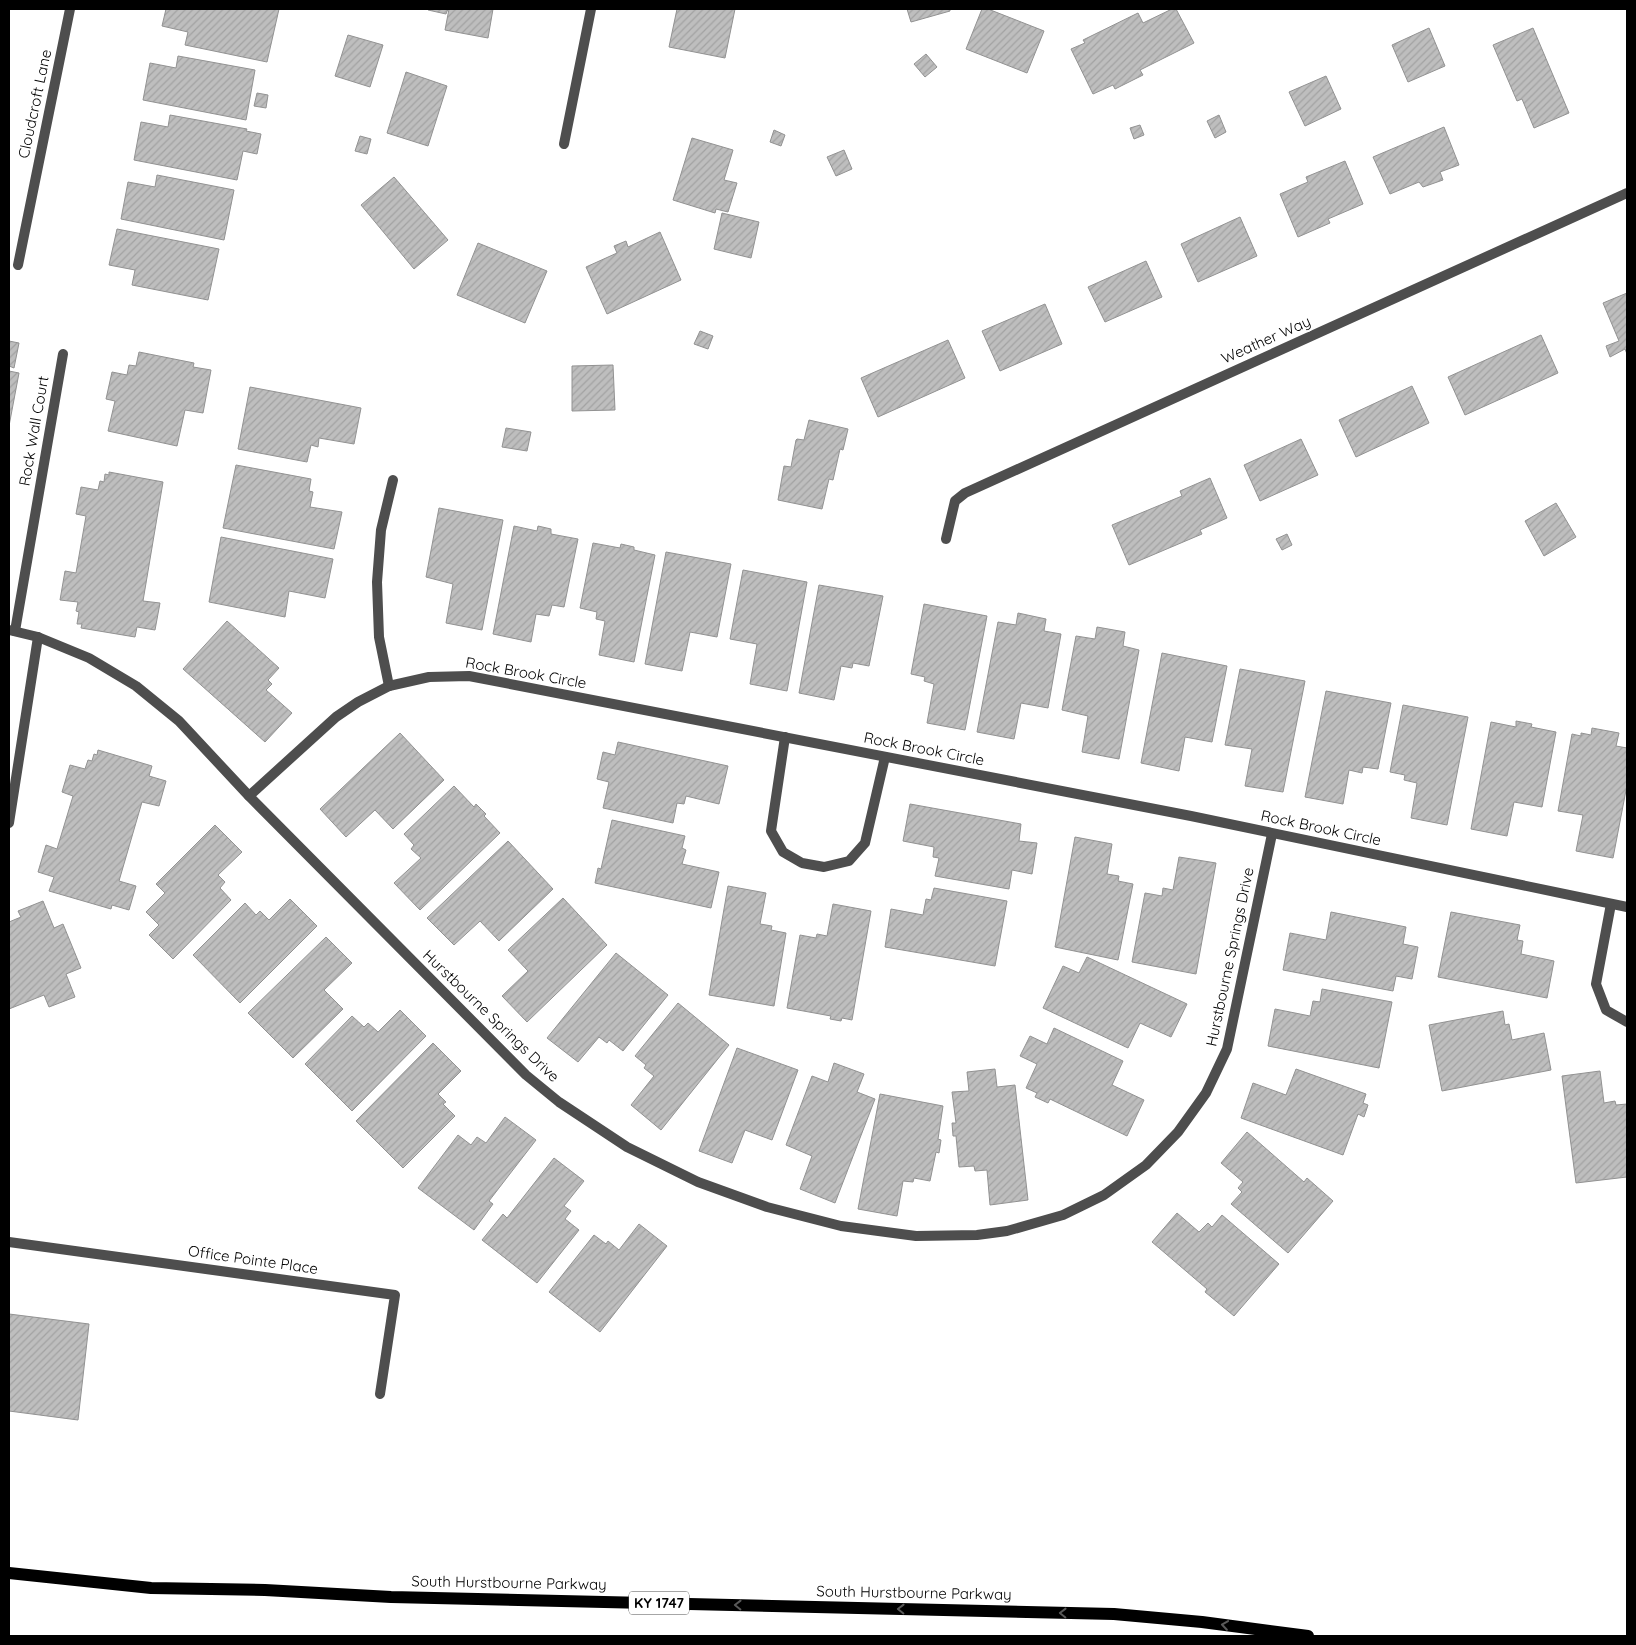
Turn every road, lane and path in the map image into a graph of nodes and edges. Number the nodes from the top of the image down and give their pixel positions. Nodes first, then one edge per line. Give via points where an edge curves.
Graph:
1 (70, 9) edge
2 (591, 9) edge
3 (564, 144) dead end
4 (1627, 193) edge
5 (18, 265) dead end
6 (63, 354) dead end
7 (393, 480) dead end
8 (946, 539) dead end
9 (12, 630) edge
10 (38, 637) junction
11 (389, 686) junction
12 (785, 738) junction
13 (885, 757) junction
14 (249, 796) junction
15 (9, 823) edge
16 (1272, 834) junction
17 (1611, 904) junction
18 (1627, 907) edge
19 (1627, 1022) edge
20 (9, 1242) edge
21 (380, 1394) dead end
22 (9, 1573) edge
23 (1308, 1636) edge

1 - 5 street, Cloudcroft Lane
2 - 3 street
4 - 8 street, Weather Way via 965,493 955,501
6 - 9 street, Rock Wall Court
7 - 11 street via 382,530 377,582 379,637
9 - 10 street, Hurstbourne Springs Drive
10 - 14 street, Hurstbourne Springs Drive via 89,658 136,686 179,720
10 - 15 street
11 - 12 street, Rock Brook Circle via 429,677 468,676
11 - 14 street, Rock Brook Circle via 336,717
12 - 13 street, Rock Brook Circle
12 - 13 street via 771,831 783,852 802,863 824,866 849,861 865,843
13 - 16 street, Rock Brook Circle
14 - 16 street, Hurstbourne Springs Drive via 526,1075 558,1102 627,1147 698,1182 767,1207 841,1226 916,1236 1007,1231 1063,1215 1104,1195 1146,1165 1178,1132 1206,1093 1227,1049
16 - 17 street, Rock Brook Circle
17 - 18 street, Rock Brook Circle
17 - 19 street via 1596,984 1606,1010
20 - 21 street, Office Pointe Place via 395,1295
23 -> 22 main road, South Hurstbourne Parkway / KY 1747 via 1114,1614 391,1597 151,1588

